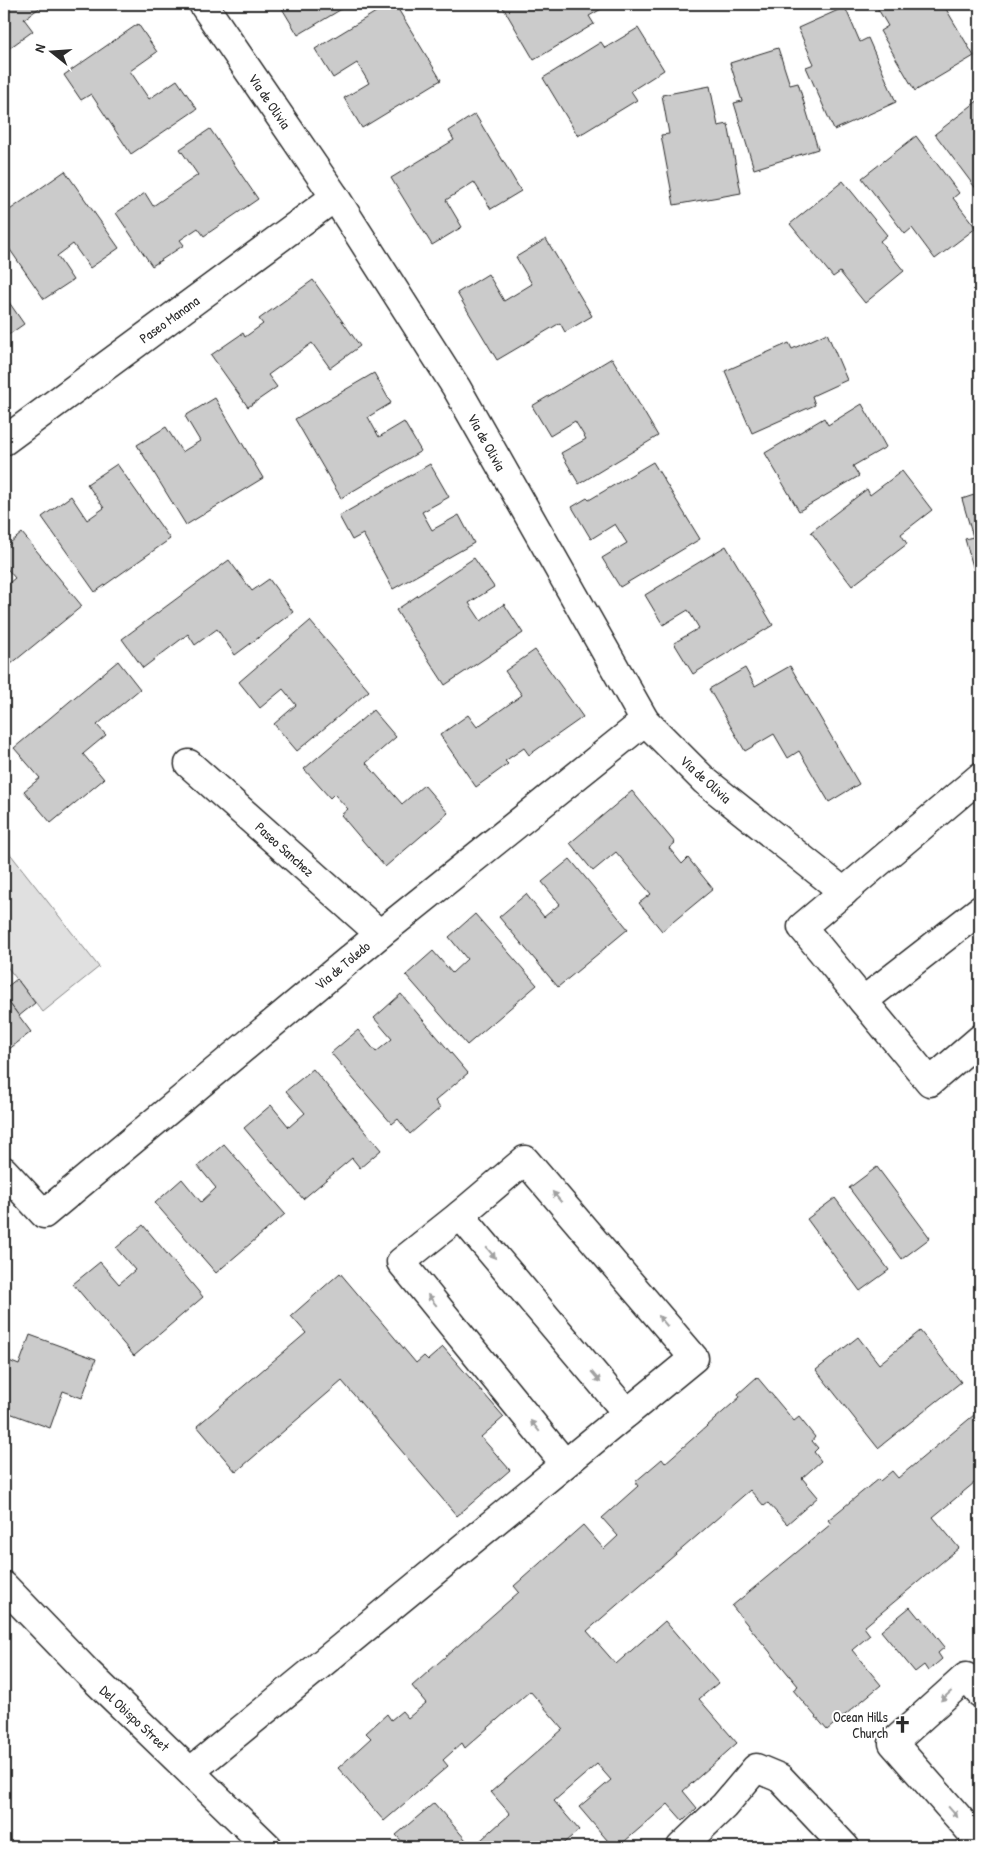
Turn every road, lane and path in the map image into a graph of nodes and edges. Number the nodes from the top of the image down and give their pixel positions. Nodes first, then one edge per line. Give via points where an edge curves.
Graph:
1 (204, 4) edge
2 (335, 197) junction
3 (4, 441) edge
4 (645, 721) junction
5 (190, 764) dead end
6 (980, 777) edge
7 (844, 892) junction
8 (980, 910) edge
9 (380, 934) junction
10 (863, 1001) junction
11 (980, 1039) edge
12 (4, 1171) edge
13 (460, 1216) junction
14 (627, 1413) junction
15 (565, 1464) junction
16 (4, 1586) edge
17 (980, 1693) edge
18 (191, 1771) junction
19 (980, 1842) edge
20 (268, 1847) edge
21 (681, 1847) edge
22 (845, 1847) edge

1 - 2 street, Via de Olivia
2 - 3 street, Paseo Manana
2 - 4 street, Via de Olivia via 456,386
4 - 7 street, Via de Olivia via 706,781
4 - 9 street, Via de Toledo
5 - 9 street, Paseo Sanchez
6 - 7 street
7 - 10 street via 802,927
8 - 10 street
9 - 12 street, Via de Toledo via 44,1214
10 - 11 street via 930,1082
13 -> 14 street
14 -> 13 street via 694,1358 525,1160
15 -> 13 street via 401,1262
14 - 15 street
15 - 18 street
16 - 18 street, Del Obispo Street via 87,1672
17 -> 19 street via 966,1678 893,1743
18 - 20 street, Del Obispo Street
21 - 22 street via 724,1806 756,1768 780,1778

